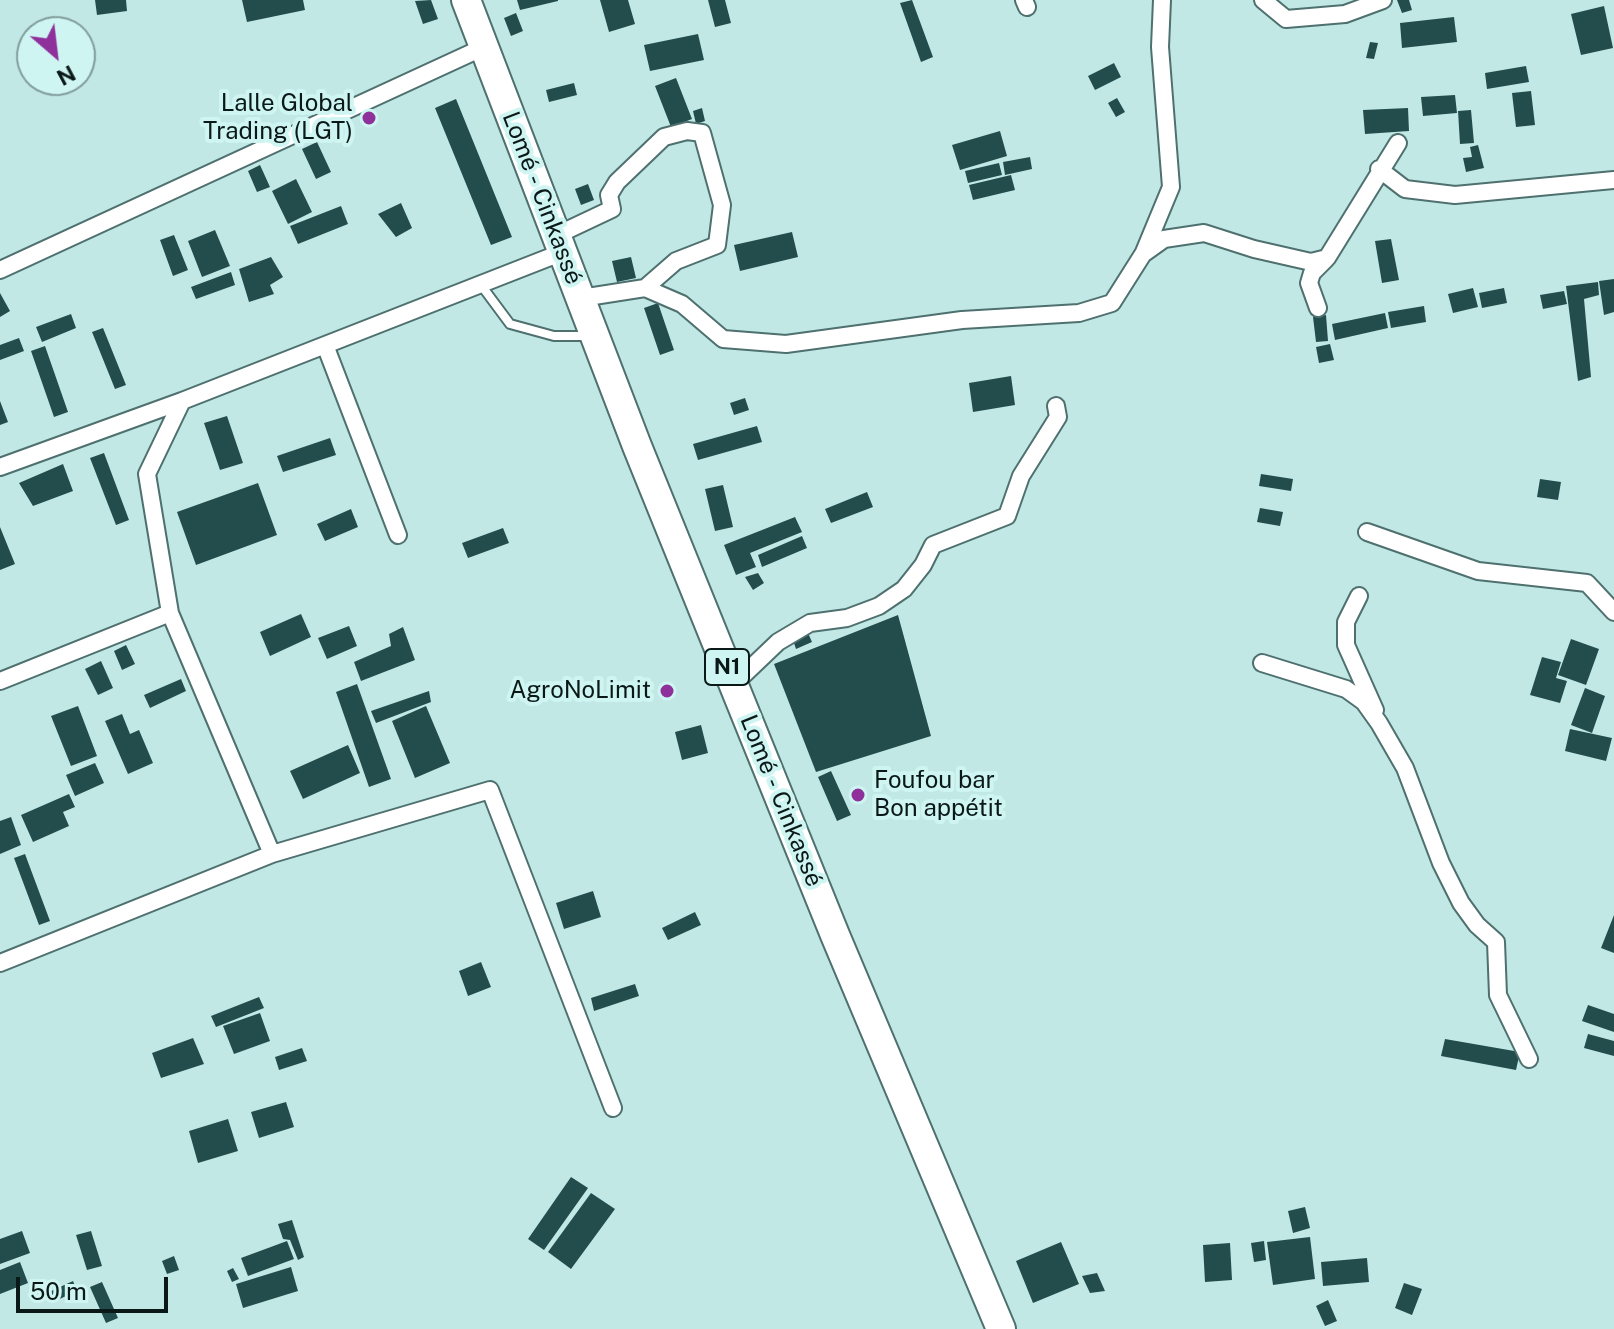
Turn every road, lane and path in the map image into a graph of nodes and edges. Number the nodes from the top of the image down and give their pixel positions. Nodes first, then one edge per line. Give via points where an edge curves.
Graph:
1 (466, 0) edge
2 (1162, 0) edge
3 (1263, 0) edge
4 (1383, 0) edge
5 (484, 47) junction
6 (1398, 143) dead end
7 (1379, 169) junction
8 (1614, 180) edge
9 (560, 243) junction
10 (1143, 254) junction
11 (1284, 256) junction
12 (1327, 258) junction
13 (0, 270) edge
14 (1309, 283) junction
15 (481, 284) junction
16 (645, 288) junction
17 (581, 298) junction
18 (1318, 308) dead end
19 (595, 336) junction
20 (325, 345) junction
21 (182, 401) junction
22 (1056, 406) dead end
23 (0, 467) edge
24 (1367, 532) dead end
25 (398, 535) dead end
26 (1359, 596) dead end
27 (1614, 612) edge
28 (170, 613) junction
29 (1262, 663) dead end
30 (0, 681) edge
31 (734, 684) junction
32 (1379, 723) junction
33 (272, 854) junction
34 (0, 963) edge
35 (1529, 1059) dead end
36 (613, 1108) dead end
37 (1001, 1329) edge

1 - 5 highway, Lomé - Cinkassé / N1
2 - 10 street via 1161,75 1171,187
3 - 4 street via 1286,19 1345,14
5 - 9 highway, Lomé - Cinkassé / N1
5 - 13 street
6 - 7 street
7 - 8 street via 1405,189 1455,195
7 - 12 street
9 - 15 street
9 - 16 street via 612,209 609,195 617,182 664,137 702,133 722,205 717,245 676,261
9 - 17 highway, Lomé - Cinkassé / N1
10 - 11 street via 1164,239 1204,233
10 - 16 street via 1112,303 1079,313 948,321 786,344 723,339 682,304
11 - 12 street via 1311,262
11 - 14 street
12 - 14 street
14 - 18 street
15 - 19 lane via 510,324 554,336
15 - 20 street
16 - 17 street
17 - 19 highway, Lomé - Cinkassé / N1
19 - 31 highway, Lomé - Cinkassé / N1
20 - 21 street
20 - 25 street
21 - 23 street
21 - 28 street via 147,474
22 - 31 street via 1058,417 1021,476 1007,516 933,545 904,589 847,618 810,623 778,642
24 - 27 street via 1478,571 1587,583
26 - 32 street via 1346,622 1346,645
28 - 30 street
28 - 33 street
29 - 32 street via 1346,689
31 - 37 highway, Lomé - Cinkassé / N1
32 - 35 street via 1405,768 1461,903 1496,942 1498,995
33 - 34 street
33 - 36 street via 490,790

